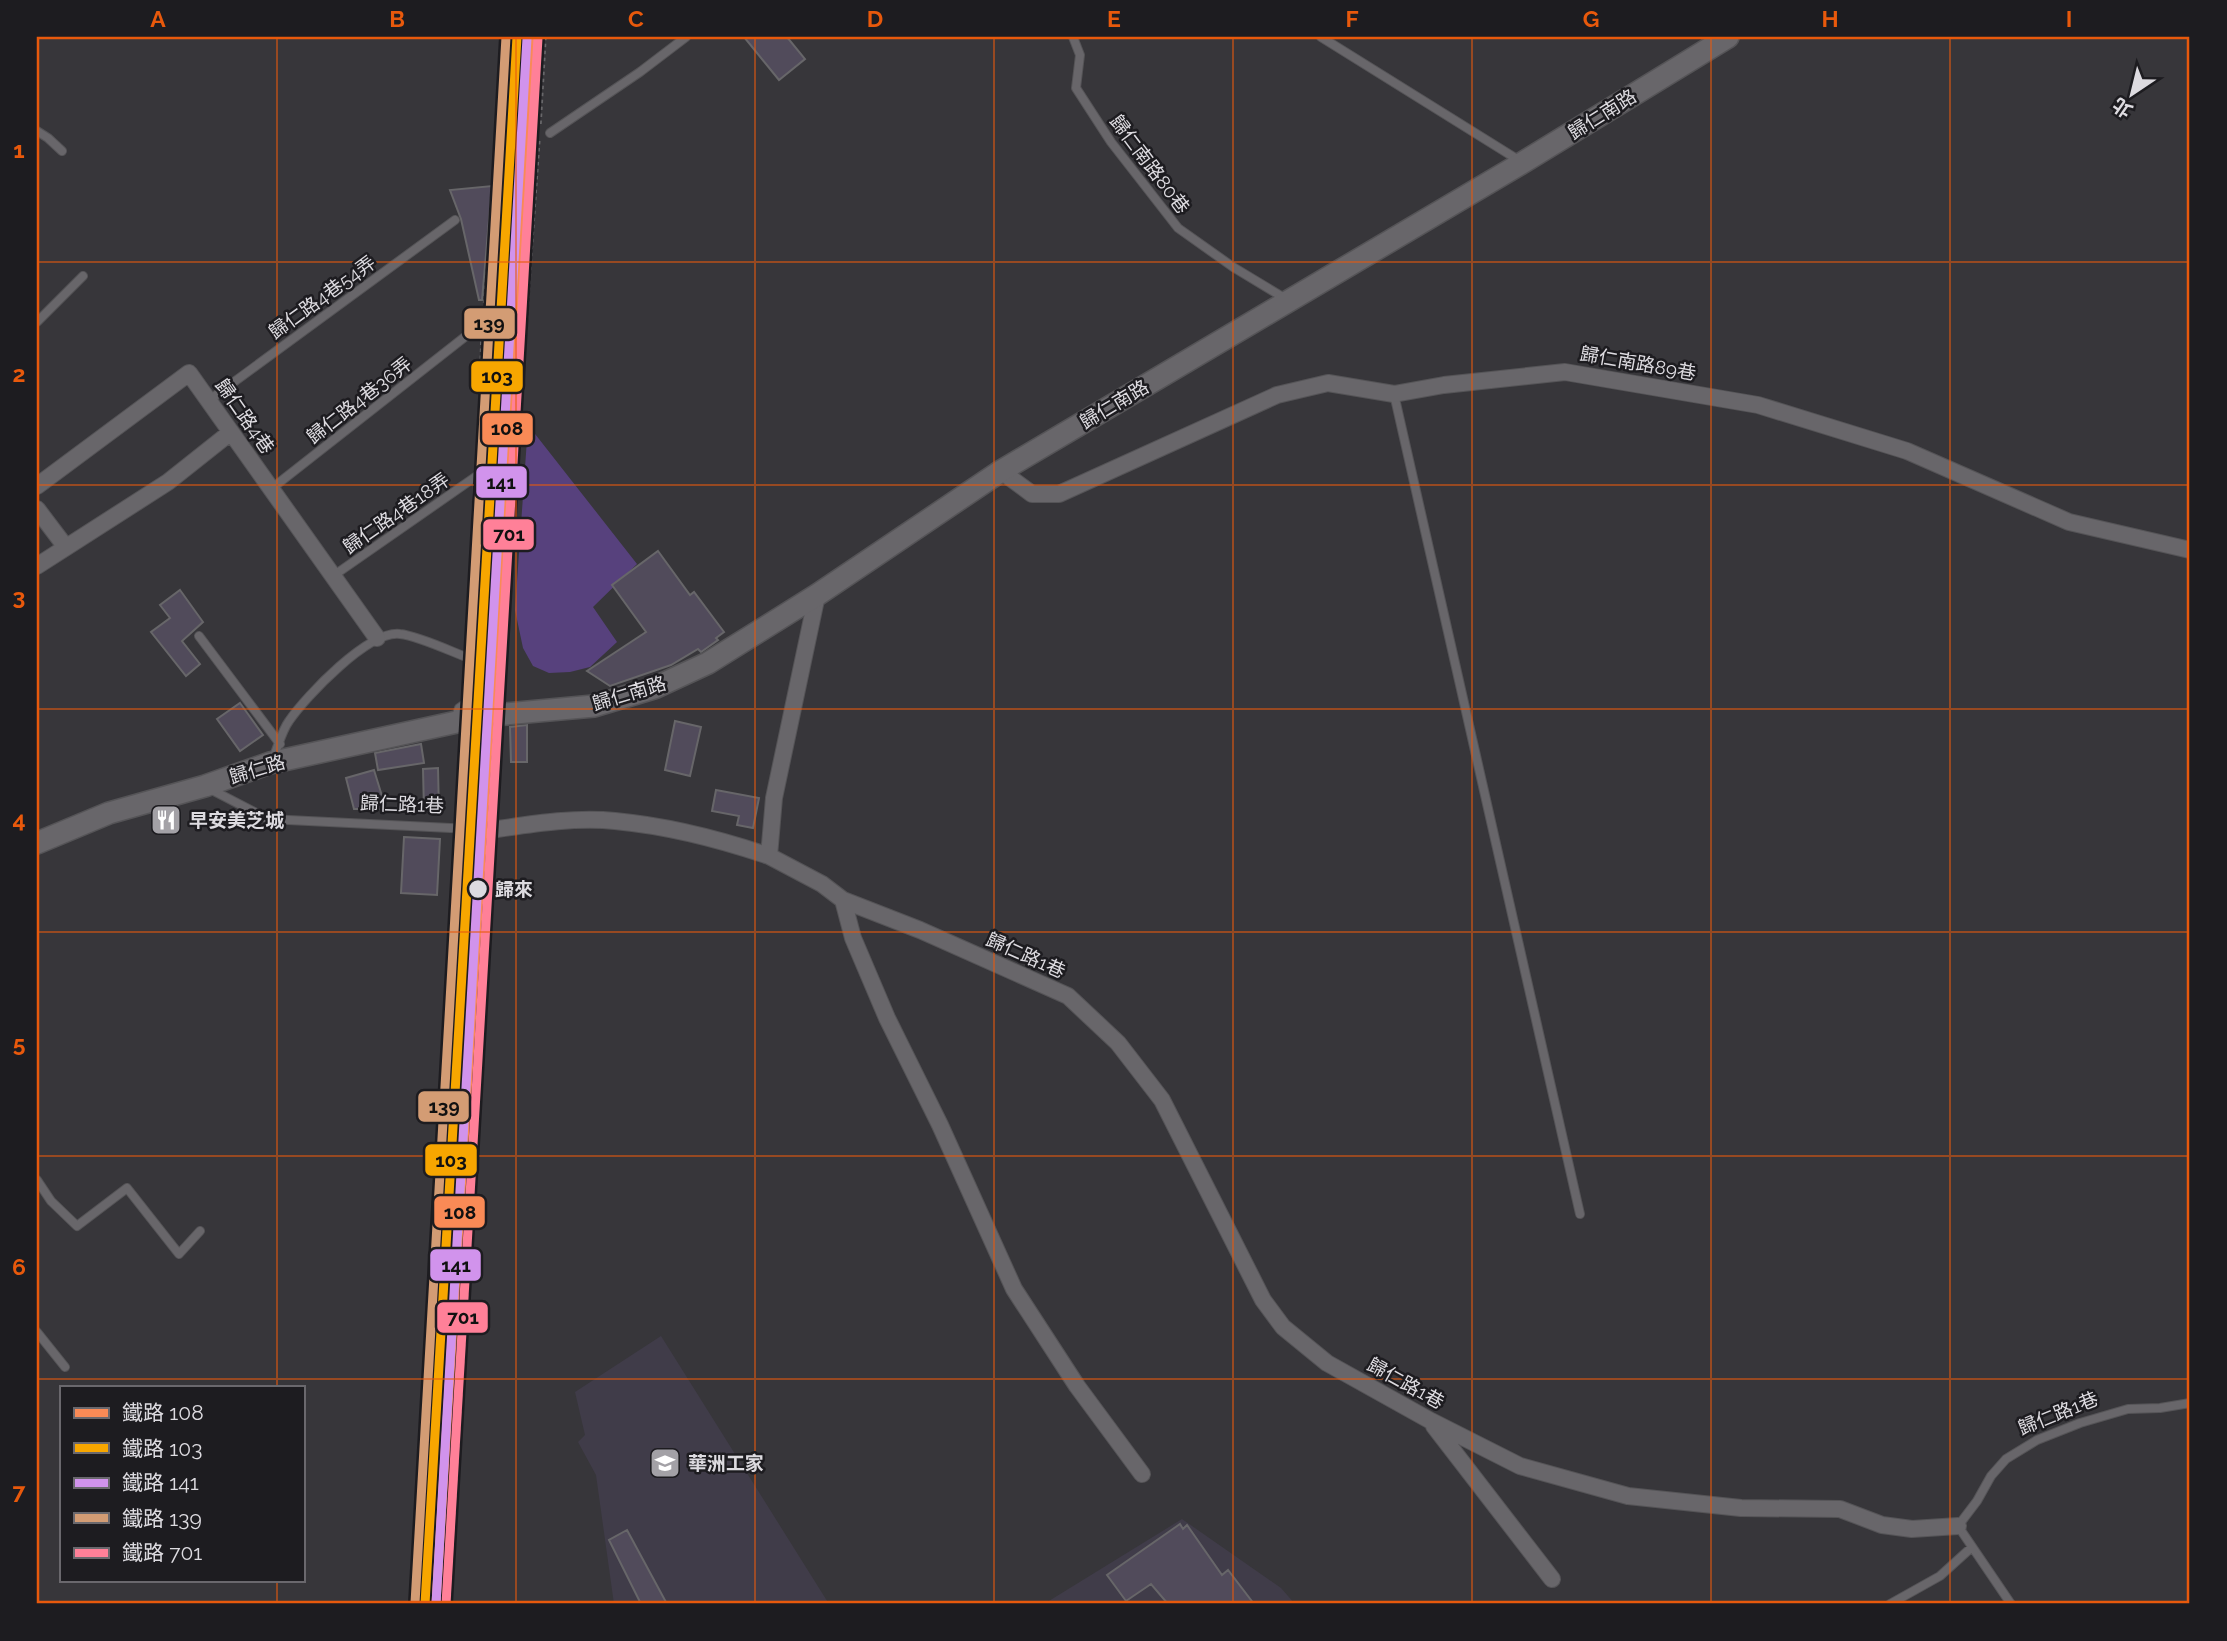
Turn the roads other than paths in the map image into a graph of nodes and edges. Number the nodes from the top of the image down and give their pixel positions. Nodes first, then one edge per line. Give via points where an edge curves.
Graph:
1 (686, 37) edge
2 (1073, 37) edge
3 (1321, 37) edge
4 (1728, 37) edge
5 (37, 131) edge
6 (550, 133) dead end
7 (62, 151) dead end
8 (1522, 163) junction
9 (455, 219) dead end
10 (83, 276) dead end
11 (1288, 300) junction
12 (37, 323) edge
13 (466, 335) dead end
14 (1394, 394) junction
15 (208, 401) junction
16 (231, 432) junction
17 (1001, 471) junction
18 (37, 486) edge
19 (271, 489) junction
20 (37, 509) edge
21 (65, 546) junction
22 (2190, 550) edge
23 (37, 566) edge
24 (334, 576) junction
25 (817, 595) junction
26 (199, 636) dead end
27 (377, 638) junction
28 (471, 659) junction
29 (491, 716) joint
30 (452, 723) junction
31 (275, 754) junction
32 (205, 786) junction
33 (483, 829) joint
34 (37, 844) edge
35 (769, 856) junction
36 (843, 900) junction
37 (37, 1180) edge
38 (1580, 1214) dead end
39 (200, 1231) dead end
40 (37, 1332) edge
41 (65, 1367) dead end
42 (2190, 1403) edge
43 (1431, 1421) junction
44 (1142, 1474) dead end
45 (1958, 1526) junction
46 (1972, 1546) junction
47 (1552, 1579) dead end
48 (1890, 1604) edge
49 (2011, 1604) edge

1 - 6 lane
2 - 11 lane, 歸仁南路80巷 via 1080,55 1076,88 1111,142 1178,228
3 - 8 lane
4 - 8 street, 歸仁南路
5 - 7 lane
8 - 11 street, 歸仁南路
9 - 15 lane, 歸仁路4巷54弄
10 - 12 lane
11 - 17 street, 歸仁南路
13 - 19 lane, 歸仁路4巷36弄
14 - 17 street, 歸仁南路89巷 via 1328,383 1278,395 1059,494 1032,494
14 - 22 street, 歸仁南路89巷 via 1565,372 1758,405 1907,451 2069,522
14 - 38 lane
15 - 16 street, 歸仁路4巷
15 - 18 street, 歸仁路4巷 via 189,373
16 - 19 street, 歸仁路4巷
16 - 21 street via 168,482
17 - 25 street, 歸仁南路
19 - 24 street, 歸仁路4巷
20 - 21 street
21 - 23 street
24 - 27 street, 歸仁路4巷
24 - 28 lane, 歸仁路4巷18弄 via 478,475
25 - 29 street, 歸仁南路 via 708,663 654,688 594,706
25 - 35 street via 774,798
26 - 31 lane
27 - 28 lane via 399,634
27 - 31 lane via 314,692 288,722
28 - 30 lane via 472,696
29 - 30 street, 歸仁路
30 - 31 street, 歸仁路
31 - 32 street, 歸仁路
32 - 33 lane, 歸仁路1巷 via 268,819
32 - 34 street, 歸仁路 via 109,813
33 - 35 street, 歸仁路1巷 via 552,821 614,821 716,838
35 - 36 street, 歸仁路1巷
36 - 43 street, 歸仁路1巷 via 1068,996 1118,1043 1162,1100 1263,1300 1283,1327 1327,1363
36 - 44 street via 853,938 887,1018 1014,1289
37 - 39 lane via 77,1226 127,1188 179,1254
40 - 41 lane
42 - 45 lane, 歸仁路1巷 via 2128,1409 2037,1440 1991,1476
43 - 45 street, 歸仁路1巷 via 1520,1466 1628,1496 1741,1508 1840,1509 1882,1525
43 - 47 street
45 - 46 lane
46 - 48 lane via 1940,1576
46 - 49 lane

